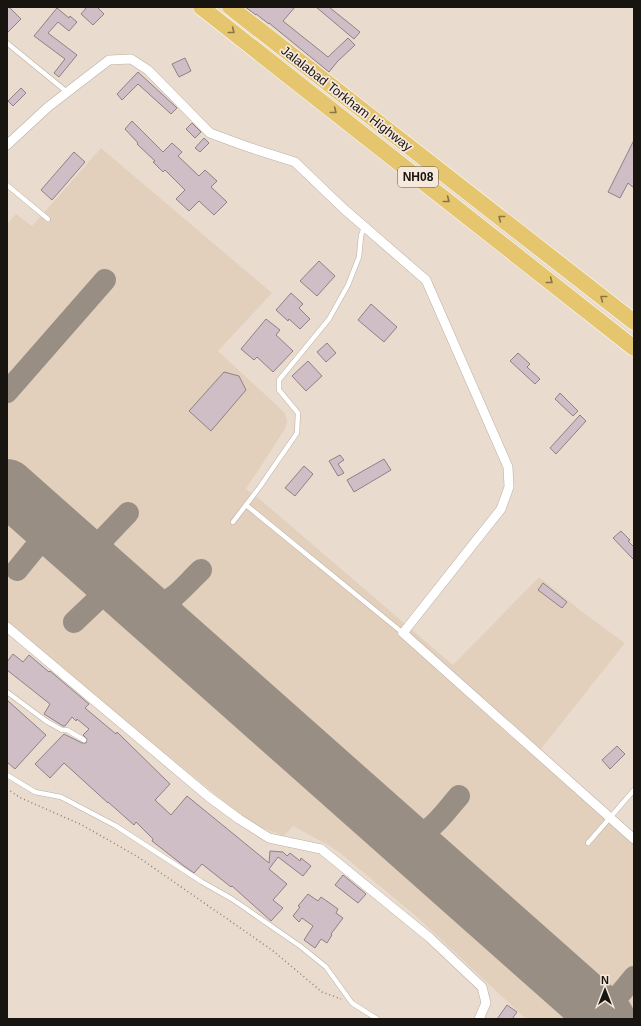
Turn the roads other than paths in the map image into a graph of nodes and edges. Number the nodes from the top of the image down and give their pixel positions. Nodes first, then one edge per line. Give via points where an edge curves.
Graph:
1 (201, 7) edge
2 (230, 7) edge
3 (7, 44) edge
4 (67, 92) junction
5 (7, 145) edge
6 (7, 185) edge
7 (48, 219) dead end
8 (364, 227) junction
9 (629, 327) edge
10 (634, 348) edge
11 (246, 505) junction
12 (233, 522) dead end
13 (7, 627) edge
14 (403, 633) junction
15 (7, 692) edge
16 (84, 740) dead end
17 (7, 775) edge
18 (634, 790) edge
19 (610, 817) junction
20 (634, 839) edge
21 (588, 843) dead end
22 (377, 1019) edge
23 (479, 1019) edge

1 -> 9 highway, NH08
9 -> 2 highway, Jalalabad Torkham Highway / NH08
3 - 4 lane
4 - 5 street
4 - 8 street via 109,60 131,59 148,70 210,133 295,162
6 - 7 lane
8 - 11 lane via 360,257 348,285 329,319 280,380 279,390 298,413 297,433
8 - 14 street via 426,280 508,467 509,487 501,509
9 - 10 highway, NH08
11 - 12 lane
11 - 14 lane
13 - 23 street via 209,797 269,838 321,849 430,938 482,987 486,1003
14 - 19 street
15 - 16 lane via 46,721
17 - 22 lane via 35,792 60,797 116,826 232,899 326,967 352,1003
18 - 19 lane
19 - 20 street
19 - 21 lane

